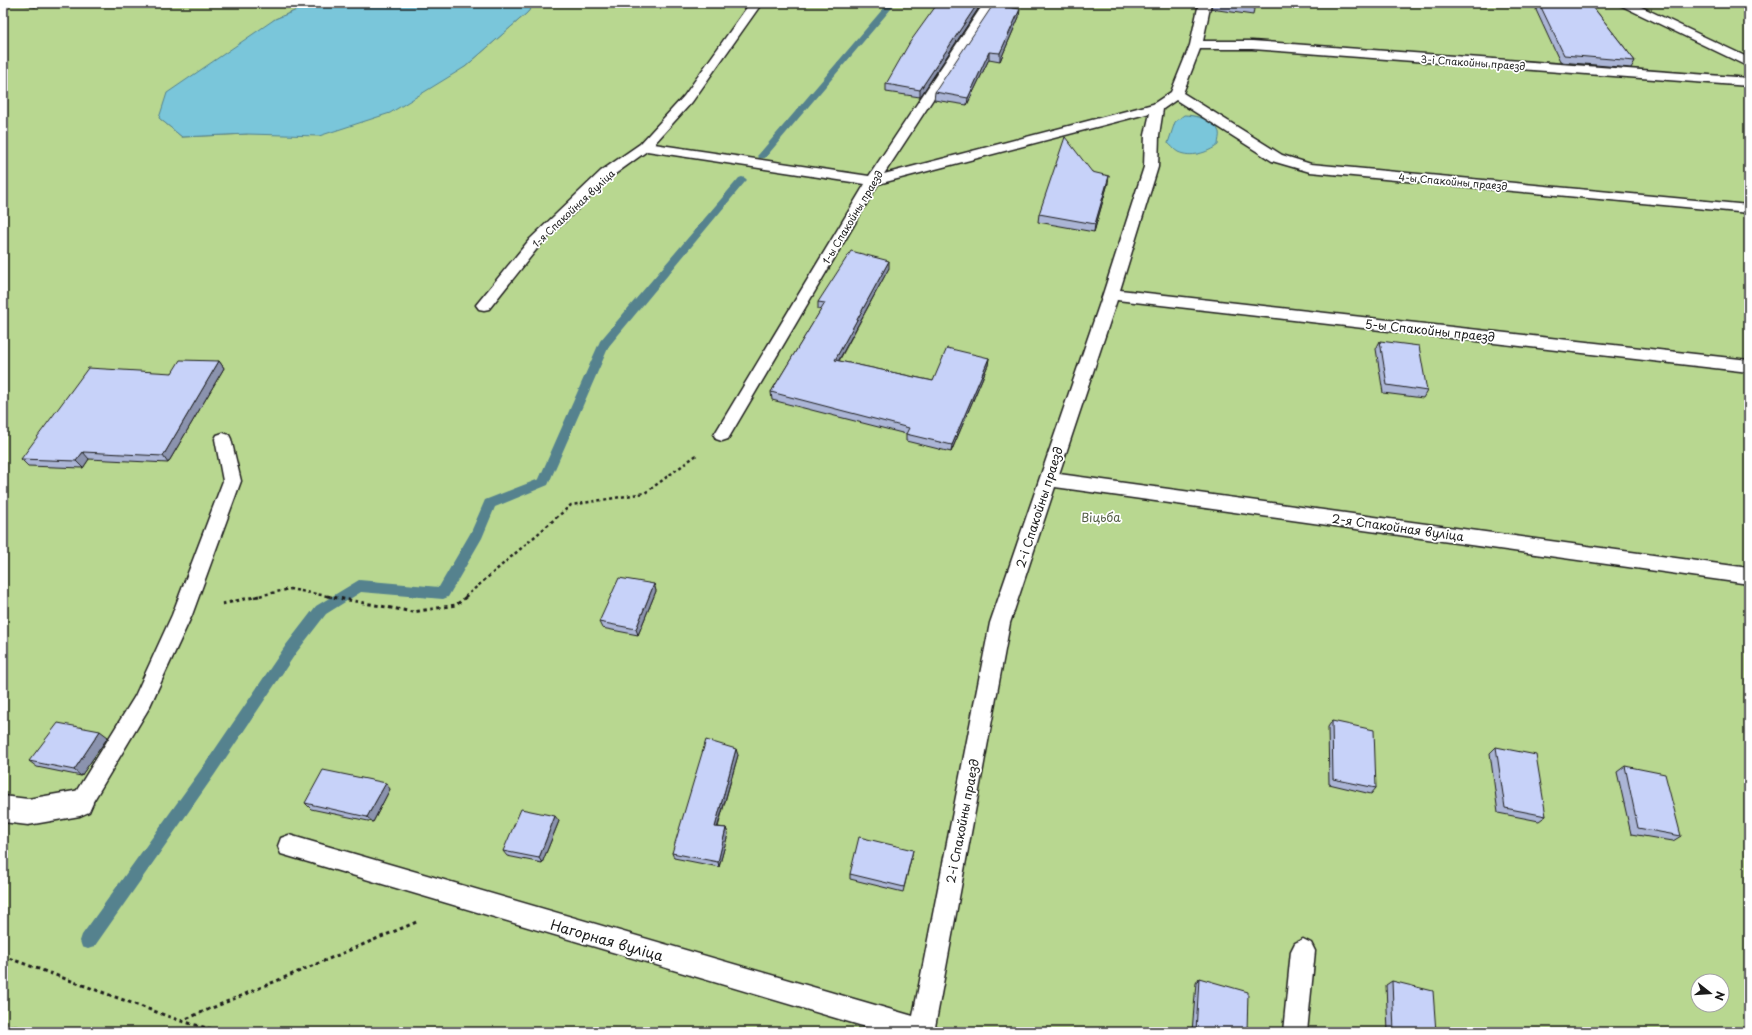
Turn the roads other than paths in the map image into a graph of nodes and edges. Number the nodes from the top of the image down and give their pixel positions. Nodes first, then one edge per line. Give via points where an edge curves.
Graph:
1 (756, 3) edge
2 (990, 3) edge
3 (1205, 3) edge
4 (1624, 3) edge
5 (1196, 45) junction
6 (1749, 63) edge
7 (1749, 82) edge
8 (1176, 94) junction
9 (1157, 107) junction
10 (645, 147) junction
11 (873, 181) junction
12 (1749, 209) edge
13 (1111, 294) junction
14 (484, 305) dead end
15 (1749, 366) edge
16 (722, 435) road end
17 (223, 439) dead end
18 (1048, 479) junction
19 (1749, 576) edge
20 (80, 803) joint
21 (3, 809) edge
22 (289, 846) dead end
23 (1303, 951) dead end
24 (924, 1032) edge
25 (1295, 1032) edge

1 - 10 lane, 1-я Спакойная вуліца via 688,99
2 - 11 lane, 1-ы Спакойны праезд
3 - 5 lane
4 - 6 lane
5 - 7 lane, 3-і Спакойны праезд via 1252,45
5 - 8 lane
8 - 9 lane
8 - 12 lane, 4-ы Спакойны праезд via 1277,158 1310,168
9 - 11 lane
9 - 13 lane, 2-і Спакойны праезд via 1152,135 1151,167
10 - 11 lane
10 - 14 lane, 1-я Спакойная вуліца via 606,174 535,242
11 - 16 lane, 1-ы Спакойны праезд
13 - 15 lane, 5-ы Спакойны праезд
13 - 18 lane, 2-і Спакойны праезд
17 - 20 lane via 232,481 182,615 142,702
18 - 19 lane, 2-я Спакойная вуліца
18 - 24 lane, 2-і Спакойны праезд via 1000,623
20 - 21 street via 28,812
22 - 24 lane, Нагорная вуліца
23 - 25 lane

